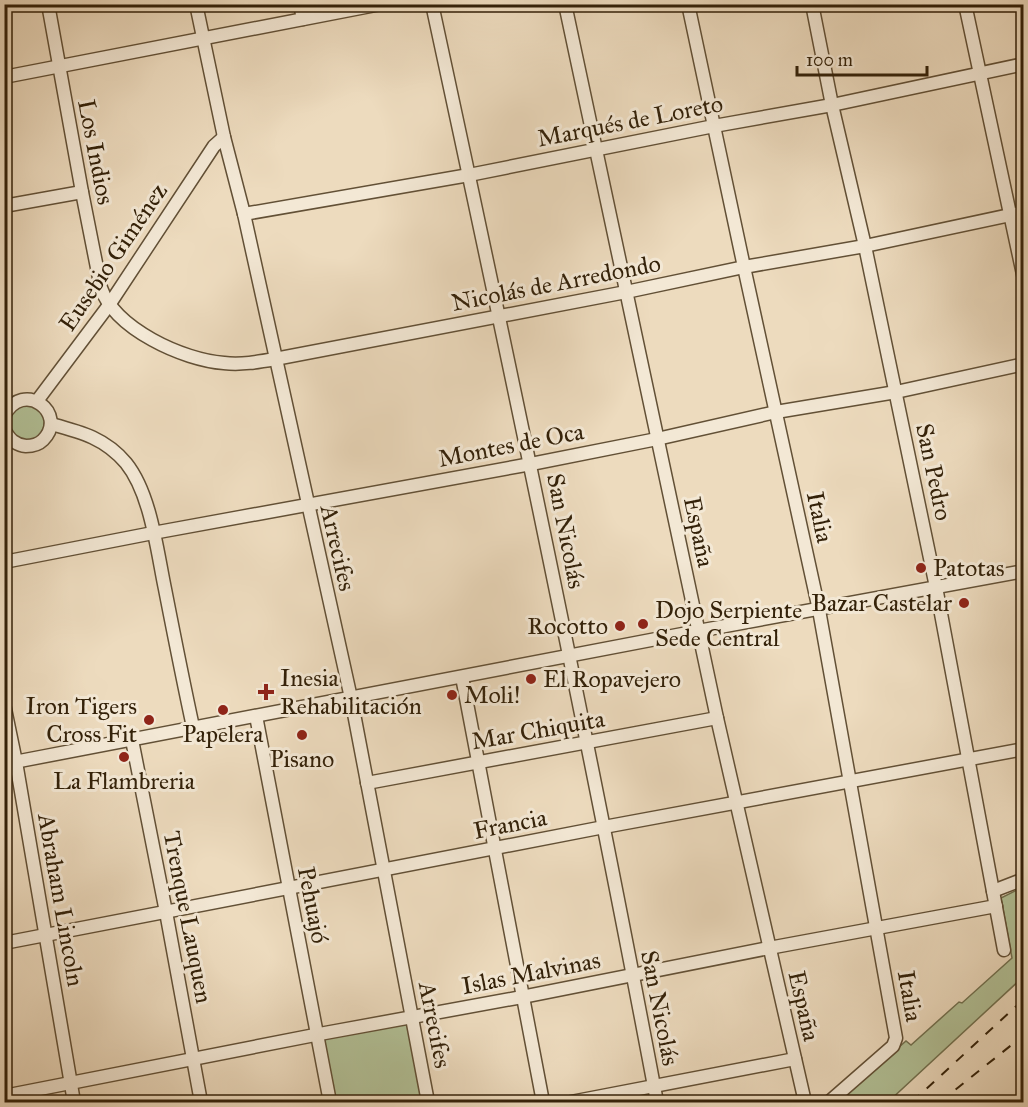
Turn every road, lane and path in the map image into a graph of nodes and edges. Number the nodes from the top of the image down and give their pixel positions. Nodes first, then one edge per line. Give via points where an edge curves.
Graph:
1 (48, 4) edge
2 (196, 4) edge
3 (300, 4) edge
4 (381, 4) edge
5 (432, 4) edge
6 (565, 4) edge
7 (688, 4) edge
8 (812, 4) edge
9 (965, 4) edge
10 (303, 20) junction
11 (203, 39) junction
12 (1023, 64) edge
13 (59, 66) junction
14 (980, 74) junction
15 (4, 77) edge
16 (832, 105) junction
17 (714, 126) junction
18 (224, 137) junction
19 (595, 150) junction
20 (469, 175) junction
21 (82, 192) junction
22 (4, 206) edge
23 (1023, 212) edge
24 (244, 214) junction
25 (1010, 215) junction
26 (865, 246) junction
27 (744, 267) junction
28 (1023, 279) edge
29 (626, 292) junction
30 (109, 304) junction
31 (500, 316) junction
32 (275, 359) junction
33 (1023, 364) edge
34 (896, 392) junction
35 (37, 401) junction
36 (776, 412) junction
37 (4, 416) edge
38 (51, 424) junction
39 (657, 439) junction
40 (7, 440) edge
41 (531, 464) junction
42 (307, 504) junction
43 (153, 533) junction
44 (4, 562) edge
45 (1023, 571) edge
46 (936, 587) junction
47 (819, 610) junction
48 (699, 631) junction
49 (569, 656) junction
50 (462, 677) junction
51 (351, 698) junction
52 (4, 704) edge
53 (256, 716) junction
54 (717, 718) junction
55 (193, 727) junction
56 (132, 740) junction
57 (588, 742) junction
58 (1023, 749) edge
59 (967, 759) junction
60 (478, 762) junction
61 (10, 763) edge
62 (850, 782) junction
63 (367, 783) junction
64 (736, 802) junction
65 (604, 827) junction
66 (495, 848) junction
67 (384, 870) junction
68 (1023, 879) edge
69 (288, 889) junction
70 (993, 891) junction
71 (996, 906) junction
72 (166, 912) junction
73 (877, 928) junction
74 (45, 935) junction
75 (4, 943) edge
76 (770, 948) junction
77 (1004, 950) dead end
78 (632, 975) junction
79 (522, 997) junction
80 (411, 1017) junction
81 (318, 1034) junction
82 (193, 1059) junction
83 (795, 1059) junction
84 (71, 1084) junction
85 (654, 1086) junction
86 (4, 1095) edge
87 (74, 1102) edge
88 (201, 1102) edge
89 (330, 1102) edge
90 (428, 1102) edge
91 (543, 1102) edge
92 (571, 1102) edge
93 (657, 1102) edge
94 (805, 1102) edge
95 (829, 1102) edge

1 - 13 street, Los Indios
2 - 11 street, Arrecifes
3 - 10 street
4 - 10 street
5 - 20 street, San Nicolás
6 - 19 street, España
7 - 17 street, Italia
8 - 16 street, San Pedro
9 - 14 street
10 - 11 street
11 - 13 street
11 - 18 street, Arrecifes
12 - 14 street, Marqués de Loreto
13 - 15 street
13 - 21 street, Los Indios
14 - 16 street, Marqués de Loreto
14 - 25 street
16 - 17 street, Marqués de Loreto
16 - 26 street, San Pedro
17 - 19 street, Marqués de Loreto
17 - 27 street, Italia
18 - 24 street, Arrecifes
18 - 30 street, Eusebio Giménez via 214,146
19 - 20 street, Marqués de Loreto
19 - 29 street, España
20 - 24 street, Marqués de Loreto
20 - 31 street, San Nicolás
21 - 22 street
21 - 30 street, Los Indios via 101,288
23 - 25 street, Nicolás de Arredondo
24 - 32 street, Arrecifes
25 - 26 street, Nicolás de Arredondo
25 - 28 street
26 - 27 street, Nicolás de Arredondo
26 - 34 street, San Pedro
27 - 29 street, Nicolás de Arredondo
27 - 36 street, Italia
29 - 31 street, Nicolás de Arredondo
29 - 39 street, España
30 - 32 street, Nicolás de Arredondo via 156,342 186,355 240,364
30 - 35 street, Eusebio Giménez
31 - 32 street, Nicolás de Arredondo
31 - 41 street, San Nicolás
32 - 42 street, Arrecifes
33 - 34 street, Montes de Oca
34 - 36 street, Montes de Oca
34 - 46 street, San Pedro
35 - 37 street via 14,403
35 - 38 street via 48,411
36 - 39 street, Montes de Oca
36 - 47 street, Italia
38 - 40 street via 45,438 32,446
38 - 43 street via 92,436 126,464 145,500
39 - 41 street, Montes de Oca
39 - 48 street, España
41 - 42 street, Montes de Oca
41 - 49 street, San Nicolás
42 - 43 street, Montes de Oca
42 - 51 street, Arrecifes
43 - 44 street, Montes de Oca
43 - 55 street
45 - 46 street
46 - 47 street
46 - 59 street, San Pedro
47 - 48 street
47 - 62 street, Italia
48 - 49 street
48 - 54 street, España
49 - 50 street
49 - 57 street, San Nicolás
50 - 51 street
50 - 60 street
51 - 53 street
51 - 63 street, Arrecifes
52 - 61 street, Abraham Lincoln
53 - 55 street
53 - 69 street, Pehuajó
54 - 57 street, Mar Chiquita
54 - 64 street, España
55 - 56 street
56 - 61 street
56 - 72 street, Trenque Lauquen
57 - 60 street, Mar Chiquita
57 - 65 street, San Nicolás
58 - 59 street, Francia
59 - 62 street, Francia
59 - 70 street, San Pedro
60 - 63 street, Mar Chiquita
60 - 66 street
61 - 74 street, Abraham Lincoln
62 - 64 street, Francia
62 - 73 street, Italia
63 - 67 street, Arrecifes
64 - 65 street, Francia
64 - 76 street, España
65 - 66 street, Francia
65 - 78 street, San Nicolás
66 - 67 street, Francia
66 - 79 street
67 - 69 street, Francia
67 - 80 street, Arrecifes
68 - 70 street
69 - 72 street, Francia
69 - 81 street, Pehuajó
70 - 71 street, San Pedro
71 - 73 street, Islas Malvinas
71 - 77 street, San Pedro
72 - 74 street, Francia
72 - 82 street, Trenque Lauquen
73 - 76 street, Islas Malvinas
73 - 95 street, Italia via 896,1042
74 - 75 street, Francia
74 - 84 street, Abraham Lincoln
76 - 78 street, Islas Malvinas
76 - 83 street, España
78 - 79 street, Islas Malvinas
78 - 85 street, San Nicolás
79 - 80 street, Islas Malvinas
79 - 91 street
80 - 81 street, Islas Malvinas
80 - 90 street, Arrecifes
81 - 82 street, Islas Malvinas
81 - 89 street, Pehuajó
82 - 84 street, Islas Malvinas
82 - 88 street, Trenque Lauquen
83 - 85 street
83 - 94 street, España
84 - 86 street, Islas Malvinas
84 - 87 street, Abraham Lincoln
85 - 92 street
85 - 93 street, San Nicolás

